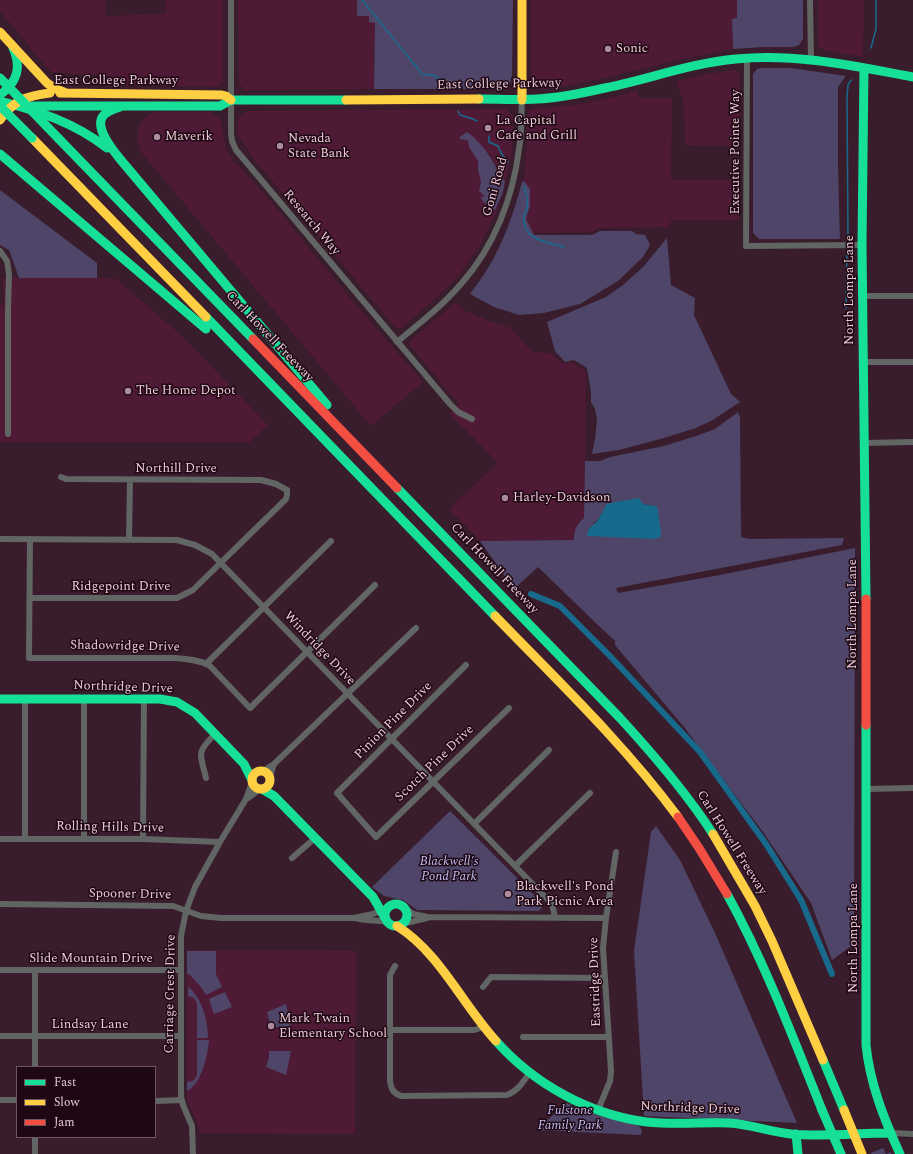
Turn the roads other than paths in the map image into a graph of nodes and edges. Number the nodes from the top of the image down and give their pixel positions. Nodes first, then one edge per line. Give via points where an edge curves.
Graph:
1 (231, 0) edge
2 (522, 0) edge
3 (810, 0) edge
4 (0, 32) edge
5 (10, 44) junction
6 (747, 58) junction
7 (811, 59) junction
8 (864, 68) junction
9 (913, 77) edge
10 (0, 78) edge
11 (50, 93) junction
12 (66, 93) junction
13 (0, 96) edge
14 (231, 100) junction
15 (522, 100) junction
16 (17, 104) junction
17 (0, 106) edge
18 (120, 107) junction
19 (0, 120) edge
20 (0, 149) edge
21 (0, 154) edge
22 (120, 159) junction
23 (8, 160) junction
24 (862, 245) junction
25 (0, 251) edge
26 (863, 296) junction
27 (913, 296) edge
28 (397, 342) junction
29 (863, 362) junction
30 (913, 362) edge
31 (472, 419) dead end
32 (8, 434) dead end
33 (320, 437) junction
34 (913, 442) edge
35 (354, 443) junction
36 (864, 443) junction
37 (61, 477) dead end
38 (130, 480) junction
39 (288, 492) joint
40 (0, 538) edge
41 (30, 539) junction
42 (129, 539) junction
43 (331, 541) dead end
44 (222, 563) junction
45 (375, 585) dead end
46 (30, 598) junction
47 (264, 607) junction
48 (416, 628) dead end
49 (307, 652) junction
50 (206, 664) junction
51 (466, 665) dead end
52 (347, 694) junction
53 (0, 699) edge
54 (26, 699) junction
55 (84, 699) junction
56 (144, 699) junction
57 (509, 708) dead end
58 (215, 734) junction
59 (392, 739) junction
60 (549, 750) dead end
61 (244, 764) junction
62 (274, 764) junction
63 (261, 772) junction
64 (206, 778) dead end
65 (269, 780) junction
66 (252, 781) junction
67 (432, 781) junction
68 (913, 788) edge
69 (261, 789) junction
70 (867, 789) junction
71 (590, 793) dead end
72 (274, 796) junction
73 (246, 799) junction
74 (474, 824) junction
75 (376, 837) joint
76 (315, 838) junction
77 (0, 839) edge
78 (25, 839) junction
79 (84, 839) junction
80 (143, 839) junction
81 (220, 842) junction
82 (616, 852) dead end
83 (292, 858) dead end
84 (515, 866) junction
85 (369, 893) junction
86 (0, 904) edge
87 (186, 911) junction
88 (395, 915) junction
89 (428, 917) junction
90 (555, 917) junction
91 (354, 918) junction
92 (606, 918) junction
93 (395, 966) dead end
94 (0, 970) edge
95 (35, 970) junction
96 (181, 970) junction
97 (605, 978) junction
98 (483, 987) dead end
99 (484, 1027) junction
100 (390, 1030) junction
101 (0, 1036) edge
102 (35, 1036) junction
103 (181, 1036) junction
104 (523, 1037) dead end
105 (609, 1037) junction
106 (35, 1066) edge
107 (530, 1072) junction
108 (0, 1100) edge
109 (16, 1100) edge
110 (182, 1100) junction
111 (156, 1101) edge
112 (598, 1110) junction
113 (820, 1110) junction
114 (891, 1133) junction
115 (796, 1134) junction
116 (913, 1134) edge
117 (35, 1138) edge
118 (35, 1154) edge
119 (193, 1154) edge
120 (798, 1154) edge
121 (832, 1154) edge
122 (841, 1154) edge
123 (862, 1154) edge
124 (900, 1154) edge

1 - 14 street, Research Way
2 - 15 main road, Goni Road
3 - 7 street
4 - 5 main road
5 - 12 main road via 47,83
5 - 13 main road via 17,59 17,73 9,89
6 - 7 main road, East College Parkway
6 - 15 main road, East College Parkway via 702,65 575,95
6 - 24 street, Executive Pointe Way via 746,246
7 - 8 main road, East College Parkway
8 - 9 main road, East College Parkway
8 - 24 main road, North Lompa Lane
10 - 35 main road, Carl Howell Freeway, bridge
11 - 12 main road, East College Parkway
11 - 13 main road, East College Parkway
11 - 16 main road via 33,95
12 - 14 main road, East College Parkway via 222,94
13 - 16 main road
14 - 15 main road, East College Parkway
14 - 18 main road, East College Parkway via 220,106
14 - 28 street, Research Way via 231,137 238,153
15 - 28 street, Goni Road via 520,147 515,178 492,238 461,284
16 - 17 main road
16 - 18 main road, East College Parkway via 50,107
16 - 19 main road via 5,112
16 - 22 main road via 77,126
17 - 33 main road, bridge
18 - 22 main road via 106,113 101,119 100,126
20 - 23 main road
21 - 23 main road
22 - 35 main road via 346,427
23 - 33 main road via 213,335
24 - 26 main road, North Lompa Lane
25 - 32 street via 7,260 9,274
26 - 27 street
26 - 29 main road, North Lompa Lane
28 - 31 street, Research Way via 453,408
29 - 30 street
29 - 36 main road, North Lompa Lane
33 - 113 main road via 609,734 674,811 706,858 742,922 815,1092
34 - 36 street
35 - 123 main road, Carl Howell Freeway, bridge via 625,723 691,803 725,853 763,922
36 - 70 main road, North Lompa Lane
37 - 38 street, Northill Drive
38 - 39 street, Northill Drive via 261,480 283,487
38 - 42 street
39 - 44 street, Ridgepoint Drive via 286,499
40 - 41 street, Windridge Drive
41 - 42 street, Windridge Drive
41 - 46 street
42 - 44 street, Windridge Drive via 187,542 202,547
43 - 47 street
44 - 46 street, Ridgepoint Drive via 192,590 177,598
44 - 47 street, Windridge Drive
45 - 49 street
46 - 50 street, Shadowridge Drive via 29,658 176,658
47 - 49 street, Windridge Drive
47 - 50 street
48 - 52 street
49 - 50 street via 250,708
49 - 52 street, Windridge Drive
51 - 59 street, Pinion Pine Drive
52 - 59 street, Windridge Drive
52 - 62 street
53 - 54 main road, Northridge Drive
54 - 55 main road, Northridge Drive
54 - 78 street
55 - 56 main road, Northridge Drive
55 - 79 street
56 - 58 main road, Northridge Drive via 182,704 195,713
56 - 80 street
57 - 67 street, Scotch Pine Drive
58 - 61 main road, Northridge Drive
58 - 64 street via 202,747 200,753
59 - 67 street, Windridge Drive
59 - 75 street, Pinion Pine Drive via 337,793
60 - 74 street
61 - 63 main road, Northridge Drive
61 - 66 main road, Northridge Drive
62 - 63 street
62 - 65 street
63 - 65 main road via 266,773
63 - 66 main road via 254,775
65 - 69 main road via 267,786
65 - 72 main road, Northridge Drive
66 - 69 main road
66 - 73 street, Carriage Crest Drive
67 - 74 street, Windridge Drive
67 - 75 street, Scotch Pine Drive
68 - 70 street
69 - 72 main road, Northridge Drive
69 - 73 street, Carriage Crest Drive
70 - 114 main road, North Lompa Lane via 866,1045 873,1085
71 - 84 street
72 - 76 main road, Northridge Drive
73 - 81 street, Carriage Crest Drive
74 - 84 street, Windridge Drive
76 - 83 street
76 - 85 main road, Northridge Drive
77 - 78 street, Rolling Hills Drive
78 - 79 street, Rolling Hills Drive
79 - 80 street, Rolling Hills Drive
80 - 81 street, Rolling Hills Drive
81 - 87 street, Carriage Crest Drive via 195,887
82 - 92 street, Eastridge Drive
84 - 90 street, Windridge Drive via 552,904
85 - 88 main road, Northridge Drive
85 - 88 main road, Northridge Drive via 383,901
86 - 87 street, Spooner Drive via 173,906
87 - 91 street, Spooner Drive via 221,918
87 - 96 street, Carriage Crest Drive via 181,936
88 - 89 street, Spooner Drive
88 - 89 street, Spooner Drive via 413,914
88 - 91 street, Spooner Drive
88 - 91 street, Spooner Drive via 381,921
88 - 99 main road, Northridge Drive via 406,931 441,969
89 - 90 street, Spooner Drive
90 - 92 street, Spooner Drive
92 - 97 street, Eastridge Drive via 603,948
93 - 100 street via 390,975
94 - 95 street, Slide Mountain Drive
95 - 96 street, Slide Mountain Drive
95 - 102 street
96 - 103 street, Carriage Crest Drive
97 - 98 street via 491,977
97 - 105 street, Eastridge Drive
99 - 100 street via 474,1030
99 - 107 main road, Northridge Drive via 502,1048
100 - 107 street via 390,1086 401,1096 507,1095 518,1088
101 - 102 street, Lindsay Lane
102 - 103 street, Lindsay Lane
102 - 106 street
103 - 110 street, Carriage Crest Drive
104 - 105 street
105 - 112 street, Eastridge Drive via 612,1071
107 - 112 main road, Northridge Drive via 562,1094
108 - 109 street
110 - 111 street
110 - 119 street, Carriage Crest Drive via 192,1126
112 - 115 main road, Northridge Drive via 646,1122 746,1124
113 - 121 main road
113 - 122 main road, bridge
114 - 115 main road, Northridge Drive
114 - 116 street
114 - 124 main road, North Lompa Lane
115 - 120 main road
117 - 118 street

